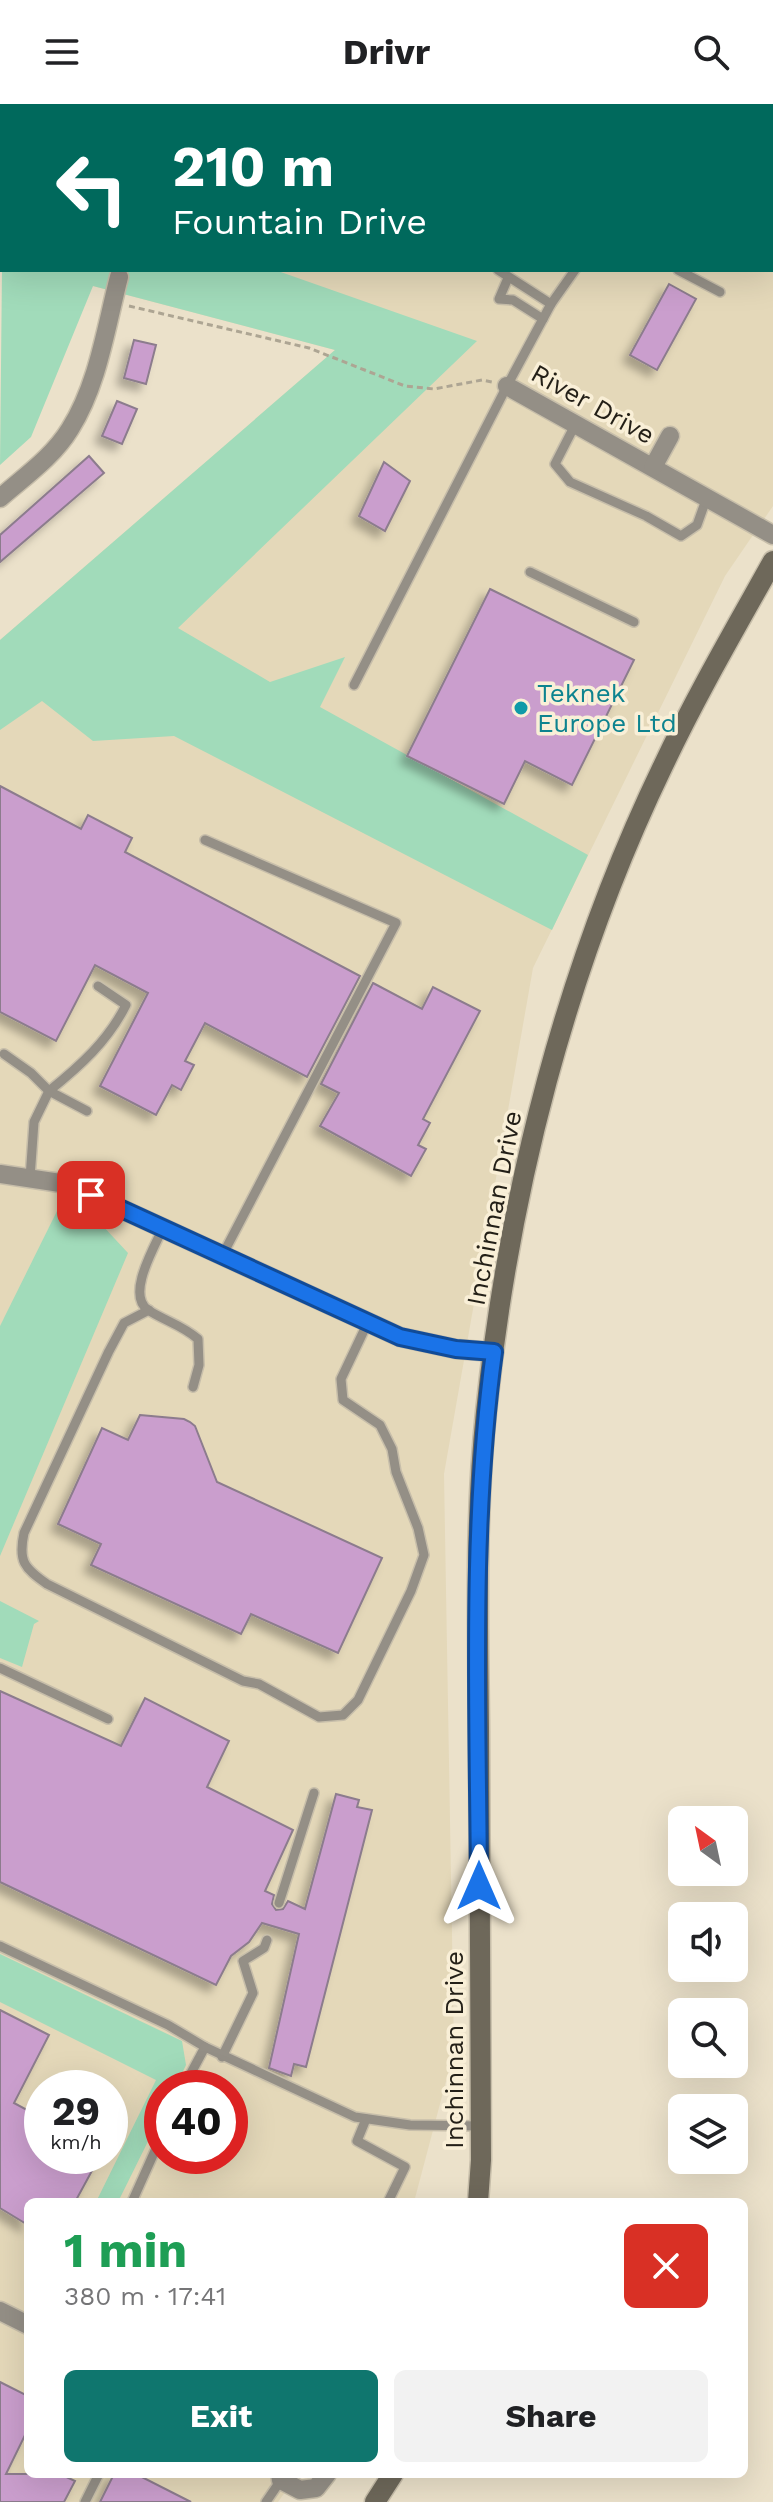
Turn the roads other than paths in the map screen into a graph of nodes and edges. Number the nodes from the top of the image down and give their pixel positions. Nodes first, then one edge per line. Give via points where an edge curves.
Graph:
1 (500, 272) edge
2 (574, 272) edge
3 (682, 272) edge
4 (119, 277) dead end
5 (508, 278) junction
6 (720, 292) dead end
7 (551, 304) junction
8 (543, 319) junction
9 (507, 386) junction
10 (575, 425) junction
11 (670, 436) dead end
12 (653, 467) junction
13 (707, 497) junction
14 (0, 498) edge
15 (773, 535) edge
16 (773, 561) edge
17 (530, 572) dead end
18 (634, 622) dead end
19 (354, 685) dead end
20 (205, 840) dead end
21 (98, 986) dead end
22 (4, 1054) dead end
23 (49, 1091) junction
24 (87, 1111) dead end
25 (0, 1174) edge
26 (30, 1178) junction
27 (163, 1228) junction
28 (222, 1256) junction
29 (149, 1310) junction
30 (368, 1322) junction
31 (494, 1352) junction
32 (193, 1387) dead end
33 (0, 1668) edge
34 (108, 1719) dead end
35 (314, 1793) dead end
36 (279, 1903) dead end
37 (267, 1940) dead end
38 (0, 1946) edge
39 (205, 2047) junction
40 (222, 2057) junction
41 (193, 2070) edge
42 (366, 2119) junction
43 (481, 2126) junction
44 (145, 2174) edge
45 (134, 2198) edge
46 (390, 2198) edge
47 (478, 2198) edge
48 (0, 2311) edge
49 (24, 2323) edge
50 (97, 2478) edge
51 (280, 2478) edge
52 (282, 2478) edge
53 (324, 2478) edge
54 (390, 2478) edge
55 (85, 2502) edge
56 (266, 2502) edge
57 (375, 2502) edge

1 - 5 lane
2 - 7 lane
3 - 6 lane
4 - 14 street via 90,388 70,430 42,463
5 - 7 lane
5 - 8 lane via 499,299 513,300
7 - 8 lane
8 - 9 lane
9 - 10 street, River Drive
9 - 19 lane
10 - 12 street, River Drive
10 - 13 lane via 555,464 570,482 681,536 697,525
11 - 12 street, River Drive
12 - 13 street, River Drive
13 - 15 street, River Drive
16 - 31 street, Inchinnan Drive via 662,767 584,960 534,1133
17 - 18 lane
20 - 28 lane via 396,923
21 - 23 lane via 126,1005 113,1031
22 - 23 lane
23 - 24 lane
23 - 26 lane via 34,1122
25 - 26 street
26 - 27 street via 67,1184
27 - 28 street
27 - 29 lane via 137,1290
28 - 30 street
29 - 30 lane via 124,1323 109,1351 24,1533 21,1550 27,1570 319,1717 343,1715 358,1700 424,1555 380,1425 343,1400 341,1379
29 - 32 lane via 198,1339
30 - 31 street via 400,1337
31 - 43 street, Inchinnan Drive via 480,1504 478,1599
33 - 34 lane
35 - 36 lane
37 - 40 lane via 264,1948 243,1961 253,1993
38 - 39 lane
39 - 40 lane
39 - 41 lane
40 - 42 lane
42 - 43 lane
42 - 46 lane via 357,2141 405,2167
43 - 47 street, Inchinnan Drive
44 - 45 lane
48 - 49 street
50 - 55 lane
51 - 56 lane
52 - 53 street via 292,2488 308,2490
54 - 57 street

